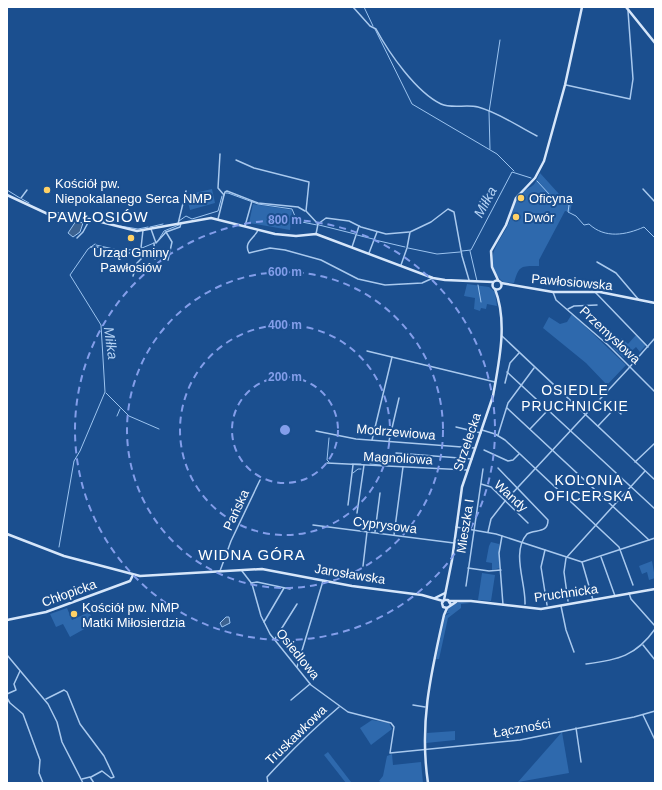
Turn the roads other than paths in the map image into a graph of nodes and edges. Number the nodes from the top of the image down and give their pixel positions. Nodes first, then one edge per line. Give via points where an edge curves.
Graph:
1 (353, 7) edge
2 (582, 7) edge
3 (626, 7) edge
4 (628, 11) junction
5 (655, 43) edge
6 (564, 85) junction
7 (537, 136) dead end
8 (220, 154) dead end
9 (236, 160) dead end
10 (643, 189) dead end
11 (27, 190) dead end
12 (186, 191) dead end
13 (7, 195) edge
14 (224, 195) junction
15 (21, 198) dead end
16 (252, 201) junction
17 (655, 202) edge
18 (306, 211) junction
19 (218, 219) junction
20 (90, 220) junction
21 (179, 223) junction
22 (318, 224) junction
23 (245, 226) junction
24 (359, 226) junction
25 (150, 229) junction
26 (143, 230) junction
27 (258, 230) junction
28 (166, 232) junction
29 (377, 232) junction
30 (410, 232) junction
31 (316, 234) junction
32 (77, 238) dead end
33 (154, 243) junction
34 (92, 247) dead end
35 (352, 247) junction
36 (141, 248) junction
37 (368, 252) junction
38 (155, 258) dead end
39 (168, 260) dead end
40 (597, 262) dead end
41 (401, 265) junction
42 (493, 272) junction
43 (133, 276) dead end
44 (433, 278) junction
45 (498, 280) junction
46 (470, 282) junction
47 (493, 283) junction
48 (499, 287) junction
49 (553, 292) junction
50 (594, 292) junction
51 (639, 301) junction
52 (655, 303) edge
53 (597, 305) dead end
54 (568, 309) junction
55 (502, 336) junction
56 (655, 338) edge
57 (506, 341) junction
58 (501, 343) junction
59 (648, 347) junction
60 (367, 351) dead end
61 (519, 353) junction
62 (392, 357) junction
63 (631, 366) junction
64 (534, 368) junction
65 (507, 372) junction
66 (495, 382) junction
67 (505, 383) dead end
68 (522, 385) junction
69 (655, 392) edge
70 (398, 398) dead end
71 (618, 405) dead end
72 (507, 408) junction
73 (615, 408) junction
74 (548, 410) junction
75 (585, 414) junction
76 (621, 414) dead end
77 (456, 427) dead end
78 (598, 427) junction
79 (530, 429) junction
80 (570, 430) junction
81 (316, 431) dead end
82 (481, 431) junction
83 (498, 435) junction
84 (372, 440) junction
85 (389, 441) junction
86 (655, 443) edge
87 (475, 448) junction
88 (552, 449) junction
89 (484, 450) dead end
90 (396, 453) dead end
91 (519, 454) junction
92 (472, 459) junction
93 (635, 462) junction
94 (327, 463) dead end
95 (353, 464) junction
96 (364, 465) junction
97 (403, 467) junction
98 (498, 468) dead end
99 (535, 468) junction
100 (483, 469) dead end
101 (468, 470) junction
102 (645, 472) junction
103 (260, 480) dead end
104 (655, 480) edge
105 (481, 484) junction
106 (631, 487) junction
107 (517, 488) junction
108 (380, 493) dead end
109 (505, 501) junction
110 (348, 505) dead end
111 (613, 506) junction
112 (655, 510) edge
113 (358, 514) dead end
114 (528, 523) dead end
115 (313, 525) dead end
116 (596, 525) junction
117 (456, 527) junction
118 (474, 530) junction
119 (367, 532) junction
120 (488, 532) junction
121 (375, 533) junction
122 (7, 534) edge
123 (394, 535) junction
124 (502, 536) junction
125 (655, 538) edge
126 (649, 540) junction
127 (454, 543) junction
128 (522, 543) junction
129 (544, 550) junction
130 (621, 550) junction
131 (601, 557) junction
132 (566, 558) junction
133 (582, 562) junction
134 (363, 566) dead end
135 (468, 568) junction
136 (242, 569) junction
137 (501, 570) junction
138 (220, 571) junction
139 (133, 575) junction
140 (323, 581) junction
141 (251, 583) junction
142 (633, 585) dead end
143 (466, 586) dead end
144 (284, 588) junction
145 (290, 589) dead end
146 (655, 589) edge
147 (445, 593) junction
148 (629, 593) junction
149 (616, 596) junction
150 (434, 599) junction
151 (443, 600) junction
152 (449, 600) junction
153 (593, 600) junction
154 (568, 601) dead end
155 (456, 602) junction
156 (297, 604) dead end
157 (525, 604) dead end
158 (450, 605) junction
159 (503, 605) junction
160 (547, 605) dead end
161 (442, 606) junction
162 (561, 606) junction
163 (447, 608) junction
164 (444, 614) junction
165 (7, 620) edge
166 (264, 622) junction
167 (655, 627) edge
168 (274, 640) junction
169 (643, 645) junction
170 (574, 652) dead end
171 (7, 655) edge
172 (655, 660) edge
173 (586, 664) dead end
174 (296, 667) junction
175 (20, 671) junction
176 (310, 684) junction
177 (7, 694) edge
178 (7, 698) edge
179 (46, 700) junction
180 (291, 700) dead end
181 (413, 705) dead end
182 (339, 707) junction
183 (426, 707) junction
184 (655, 711) edge
185 (643, 715) junction
186 (576, 728) junction
187 (655, 740) edge
188 (424, 750) junction
189 (390, 753) joint
190 (581, 762) dead end
191 (91, 777) junction
192 (82, 779) junction
193 (43, 783) edge
194 (83, 783) edge
195 (94, 783) edge
196 (268, 783) edge
197 (428, 783) edge

1 - 7 street via 374,27 414,81 440,104 474,106 507,118
2 - 6 street
3 - 4 street
4 - 5 street
4 - 6 street via 633,79 630,99
6 - 42 street via 544,161 535,178 516,198 506,226 493,246 490,258
8 - 14 street via 218,188
9 - 18 street via 255,168 309,182
10 - 17 street
11 - 15 street
12 - 21 street
13 - 20 street via 50,215 70,215
14 - 16 street via 228,191
14 - 19 street
16 - 18 street via 298,207
16 - 23 street
18 - 22 street
19 - 21 street via 206,218
19 - 23 street
20 - 26 street via 131,230
20 - 32 street
21 - 25 street
21 - 28 street via 180,227
22 - 24 street via 326,218 349,221
22 - 31 street
23 - 27 street
24 - 29 street
24 - 35 street
25 - 26 street
25 - 33 street
26 - 36 street
27 - 31 street via 288,236
27 - 44 street via 249,240 249,253 270,248 285,250 321,260 358,279 385,285 422,283
28 - 33 street
28 - 39 street via 172,242
29 - 30 street
29 - 37 street
30 - 41 street
30 - 46 street via 431,222 448,209 451,210 455,216 462,256
31 - 35 street
33 - 38 street
34 - 36 street via 124,253
35 - 37 street
36 - 43 street via 142,258 137,263
37 - 41 street
40 - 51 street via 616,273
41 - 44 street
42 - 45 street
42 - 47 street
44 - 46 street
45 - 47 street
45 - 48 street
46 - 47 street
47 - 48 street
48 - 49 street, Pawłosiowska via 510,285
48 - 55 street, Strzelecka
49 - 50 street, Pawłosiowska
49 - 54 street, Przemysłowa via 556,300
50 - 51 street, Pawłosiowska
50 - 59 street
51 - 52 street, Pawłosiowska
53 - 54 street via 574,306
54 - 63 street, Przemysłowa
55 - 57 street
55 - 58 street, Strzelecka
56 - 59 street
57 - 58 street
57 - 61 street
58 - 66 street, Strzelecka
59 - 63 street
60 - 62 street
61 - 64 street
61 - 65 street via 510,363
62 - 66 street
62 - 84 street
63 - 69 street, Przemysłowa
63 - 75 street
64 - 68 street
64 - 75 street
65 - 67 street
65 - 68 street
66 - 82 street, Strzelecka
68 - 72 street
68 - 74 street
70 - 85 street
71 - 73 street
72 - 79 street
72 - 83 street
73 - 76 street
73 - 78 street
74 - 79 street
74 - 80 street
75 - 78 street
75 - 80 street
77 - 82 street
78 - 93 street
79 - 88 street
80 - 88 street
80 - 106 street
81 - 84 street, Modrzewiowa
82 - 83 street
82 - 87 street, Strzelecka
83 - 91 street
84 - 85 street, Modrzewiowa
85 - 87 street, Modrzewiowa
86 - 93 street
87 - 92 street, Strzelecka
88 - 99 street
88 - 111 street
89 - 91 street via 508,461
90 - 92 street
91 - 99 street
92 - 101 street, Strzelecka
93 - 102 street
94 - 95 street, Magnoliowa
95 - 96 street, Magnoliowa
95 - 110 street
96 - 97 street, Magnoliowa
96 - 113 street
97 - 101 street, Magnoliowa
97 - 123 street
98 - 107 street
99 - 107 street
99 - 116 street
100 - 105 street, Mieszka I
101 - 117 street, Strzelecka via 462,487
102 - 104 street
102 - 106 street
103 - 138 street, Pańska via 231,541
105 - 109 street, Wandy via 491,487
105 - 118 street, Mieszka I
106 - 111 street
106 - 112 street
107 - 109 street
107 - 128 street via 548,520 544,529 527,534
108 - 121 street
109 - 114 street, Wandy
109 - 120 street via 491,519
111 - 116 street
111 - 126 street
115 - 119 street, Cyprysowa
116 - 130 street
116 - 132 street
117 - 118 street
117 - 127 street, Strzelecka
118 - 120 street
118 - 135 street, Mieszka I
119 - 121 street, Cyprysowa
119 - 134 street
120 - 124 street
121 - 123 street, Cyprysowa
122 - 139 street, Jarosławska via 49,550
123 - 127 street, Cyprysowa
124 - 128 street
124 - 137 street via 499,549
125 - 126 street
126 - 130 street
127 - 147 street, Strzelecka
128 - 129 street
128 - 157 street via 520,556
129 - 132 street
129 - 160 street via 541,567
130 - 131 street
130 - 142 street
131 - 133 street
131 - 149 street
132 - 133 street
132 - 154 street via 564,572
133 - 153 street
135 - 137 street
135 - 143 street, Mieszka I
136 - 138 street, Jarosławska
136 - 140 street, Jarosławska via 262,569
136 - 141 street, Osiedlowa
137 - 159 street
138 - 139 street, Jarosławska
139 - 165 street, Chłopicka via 129,581 59,608
140 - 150 street, Jarosławska via 422,595
140 - 174 street
141 - 144 street
141 - 166 street, Osiedlowa
144 - 145 street
144 - 166 street
146 - 148 street, Pruchnicka
147 - 150 street
147 - 151 street, Strzelecka
147 - 152 street
148 - 149 street, Pruchnicka
148 - 167 street via 631,599
149 - 153 street, Pruchnicka
150 - 151 street, Jarosławska
150 - 161 street, Jarosławska
151 - 152 street, Jarosławska
151 - 161 street, Strzelecka
152 - 155 street, Pruchnicka
152 - 158 street
153 - 162 street, Pruchnicka
155 - 158 street, Pruchnicka
155 - 159 street, Pruchnicka
156 - 168 street
158 - 163 street, Pruchnicka
159 - 162 street, Pruchnicka via 541,609
161 - 163 street
161 - 164 street
162 - 170 street
163 - 164 street, Pruchnicka
164 - 183 street
166 - 168 street, Osiedlowa
167 - 169 street
168 - 174 street, Osiedlowa
169 - 172 street
169 - 173 street via 617,658
171 - 175 street
174 - 176 street, Osiedlowa
175 - 177 street via 14,684 16,690
175 - 179 street
176 - 180 street
176 - 182 street, Osiedlowa
178 - 193 street via 23,714 40,760 39,774
179 - 191 street via 64,690 67,692 80,724 104,756 114,777 110,778 102,772
179 - 192 street via 56,718 64,746
181 - 183 street
182 - 189 street, Osiedlowa via 354,714 387,721 394,727
182 - 196 street, Truskawkowa via 305,736 267,777
183 - 188 street
184 - 185 street, Łączności
185 - 186 street, Łączności
185 - 187 street
186 - 188 street, Łączności via 520,740
186 - 190 street
188 - 189 street, Łączności
188 - 197 street
191 - 192 street
191 - 195 street
192 - 194 street

